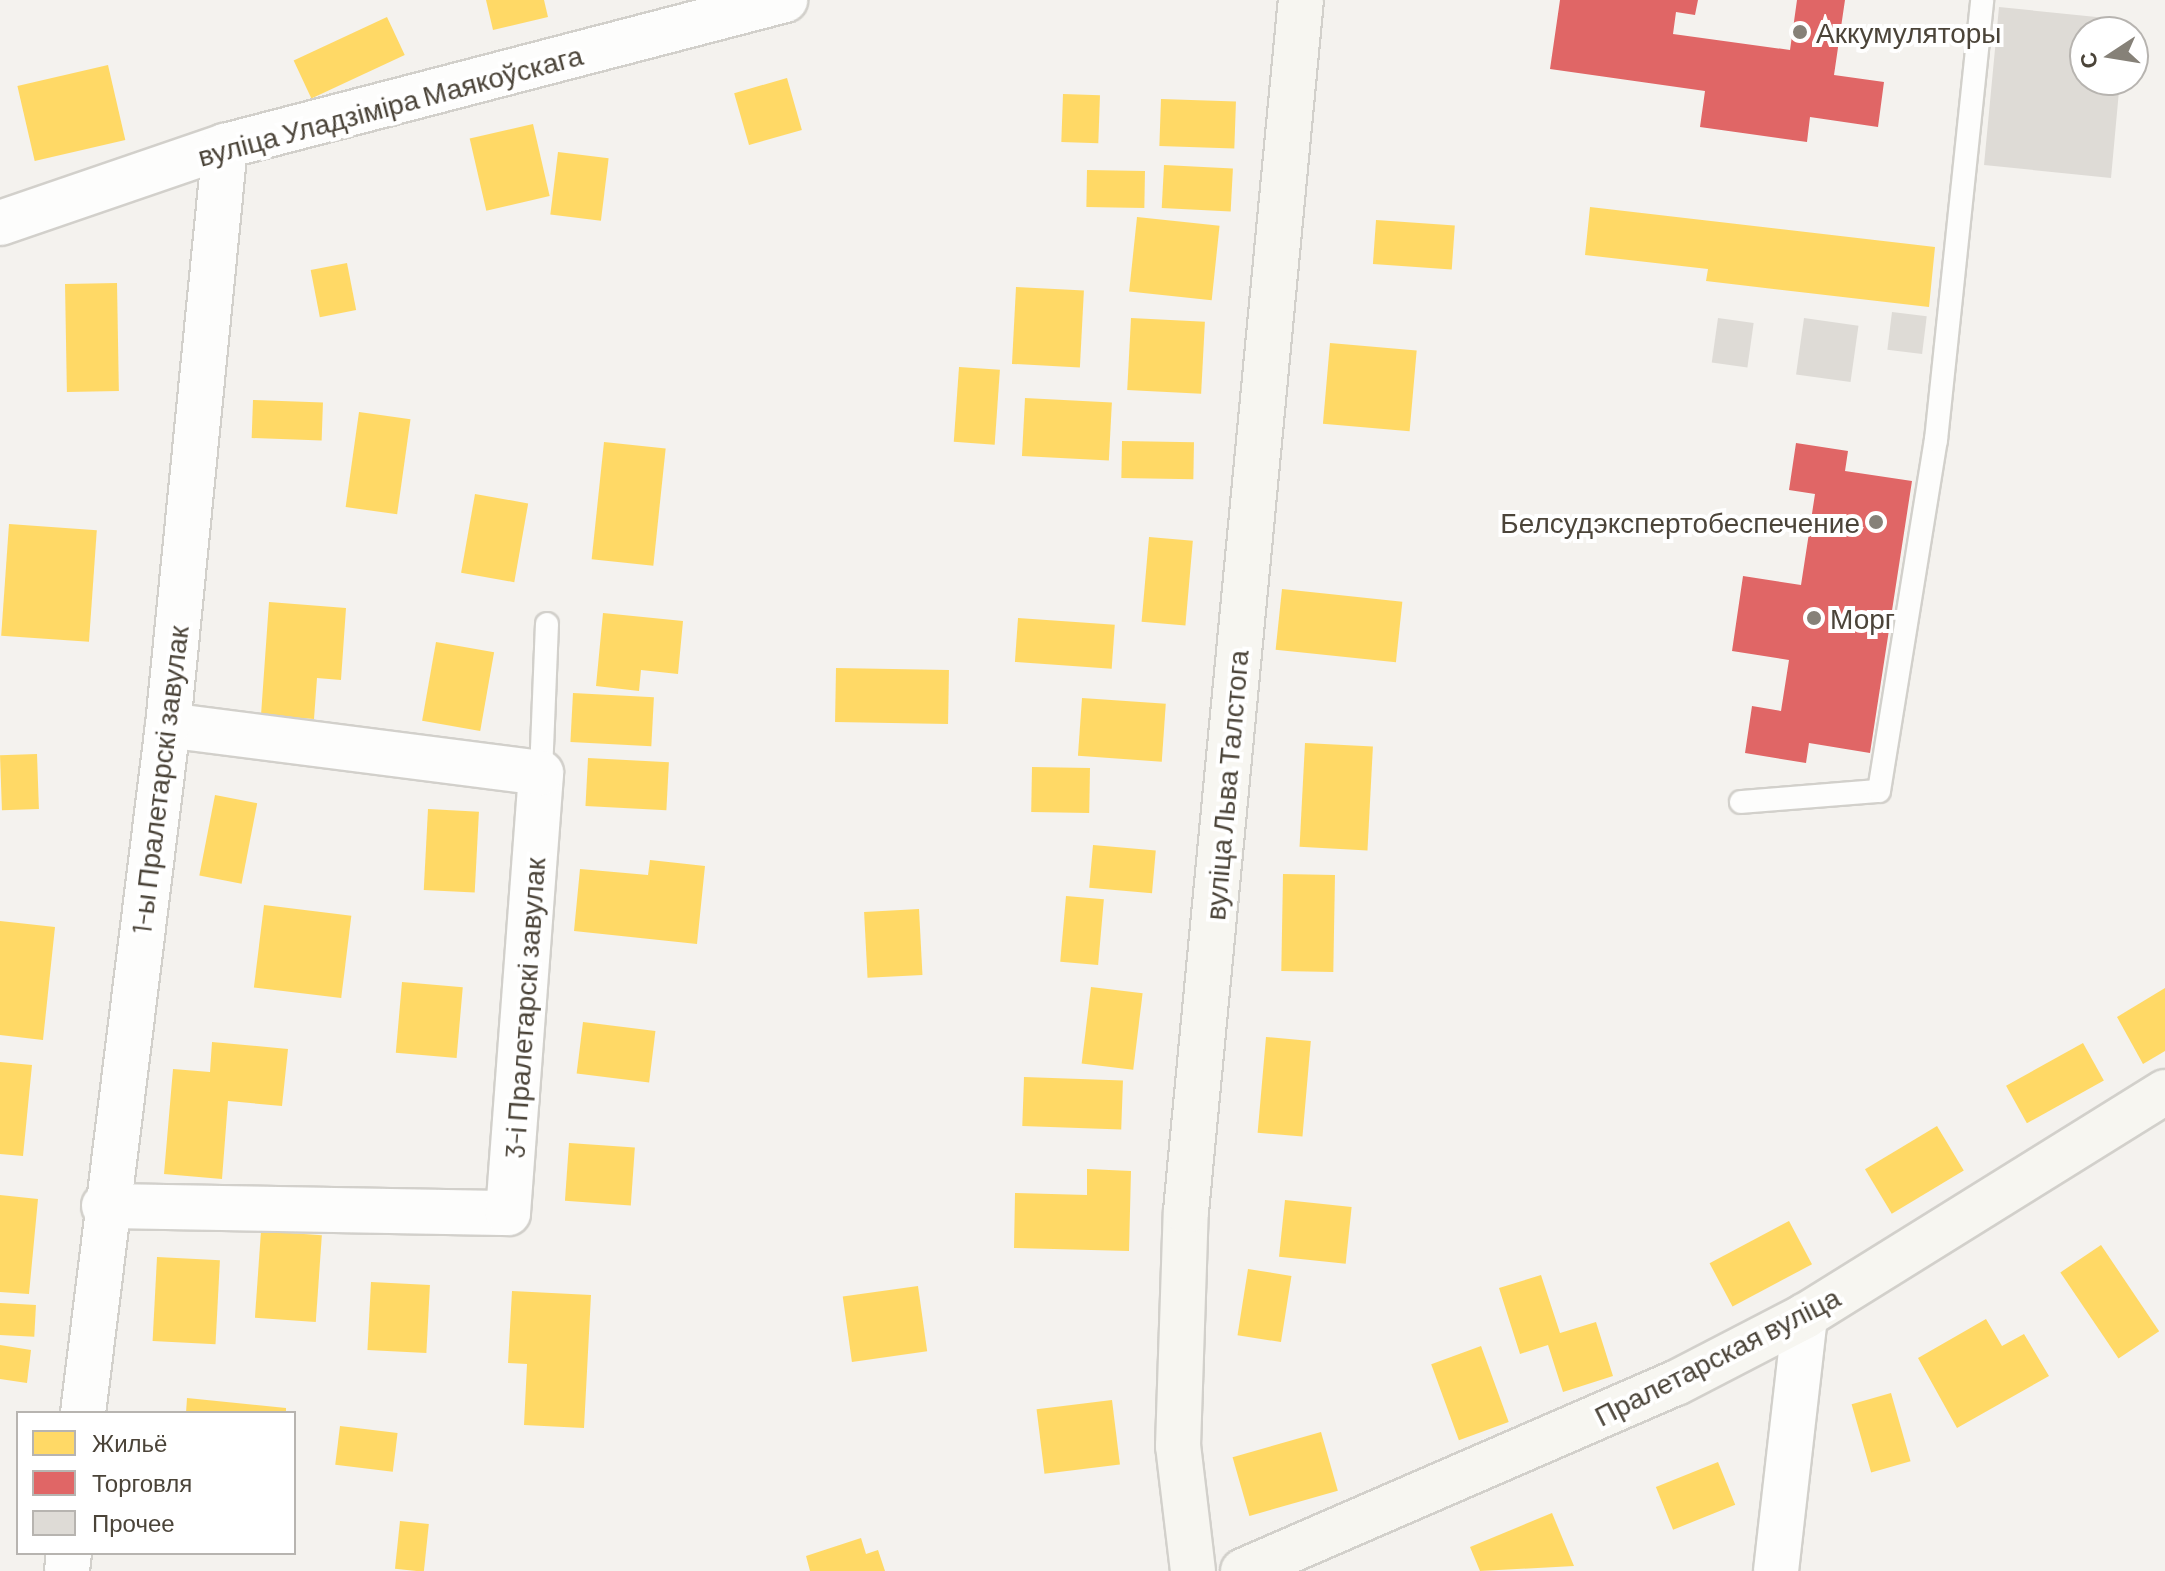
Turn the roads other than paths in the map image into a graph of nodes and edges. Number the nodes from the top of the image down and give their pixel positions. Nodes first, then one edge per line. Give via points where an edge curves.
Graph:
1 (785, 0) edge
2 (1301, 0) edge
3 (1982, 0) edge
4 (225, 146) junction
5 (0, 223) edge
6 (547, 624) dead end
7 (168, 725) junction
8 (541, 773) junction
9 (1741, 802) dead end
10 (2165, 1092) edge
11 (104, 1206) junction
12 (1805, 1316) junction
13 (83, 1411) edge
14 (1193, 1571) edge
15 (1243, 1571) edge
16 (1776, 1571) edge

1 - 4 street, вуліца Уладзіміра Маякоўскага
2 - 14 street, вуліца Льва Талстога via 1186,1211 1178,1446
3 - 9 lane via 1936,440 1879,791
4 - 5 street, вуліца Уладзіміра Маякоўскага
4 - 7 street, 1-ы Пралетарскі завулак
6 - 8 lane
7 - 8 street
7 - 11 street, 1-ы Пралетарскі завулак
8 - 11 street, 3-і Пралетарскі завулак via 508,1213
10 - 12 street, Пралетарская вуліца
11 - 13 street, 1-ы Пралетарскі завулак
12 - 15 street, Пралетарская вуліца via 1676,1383
12 - 16 street

